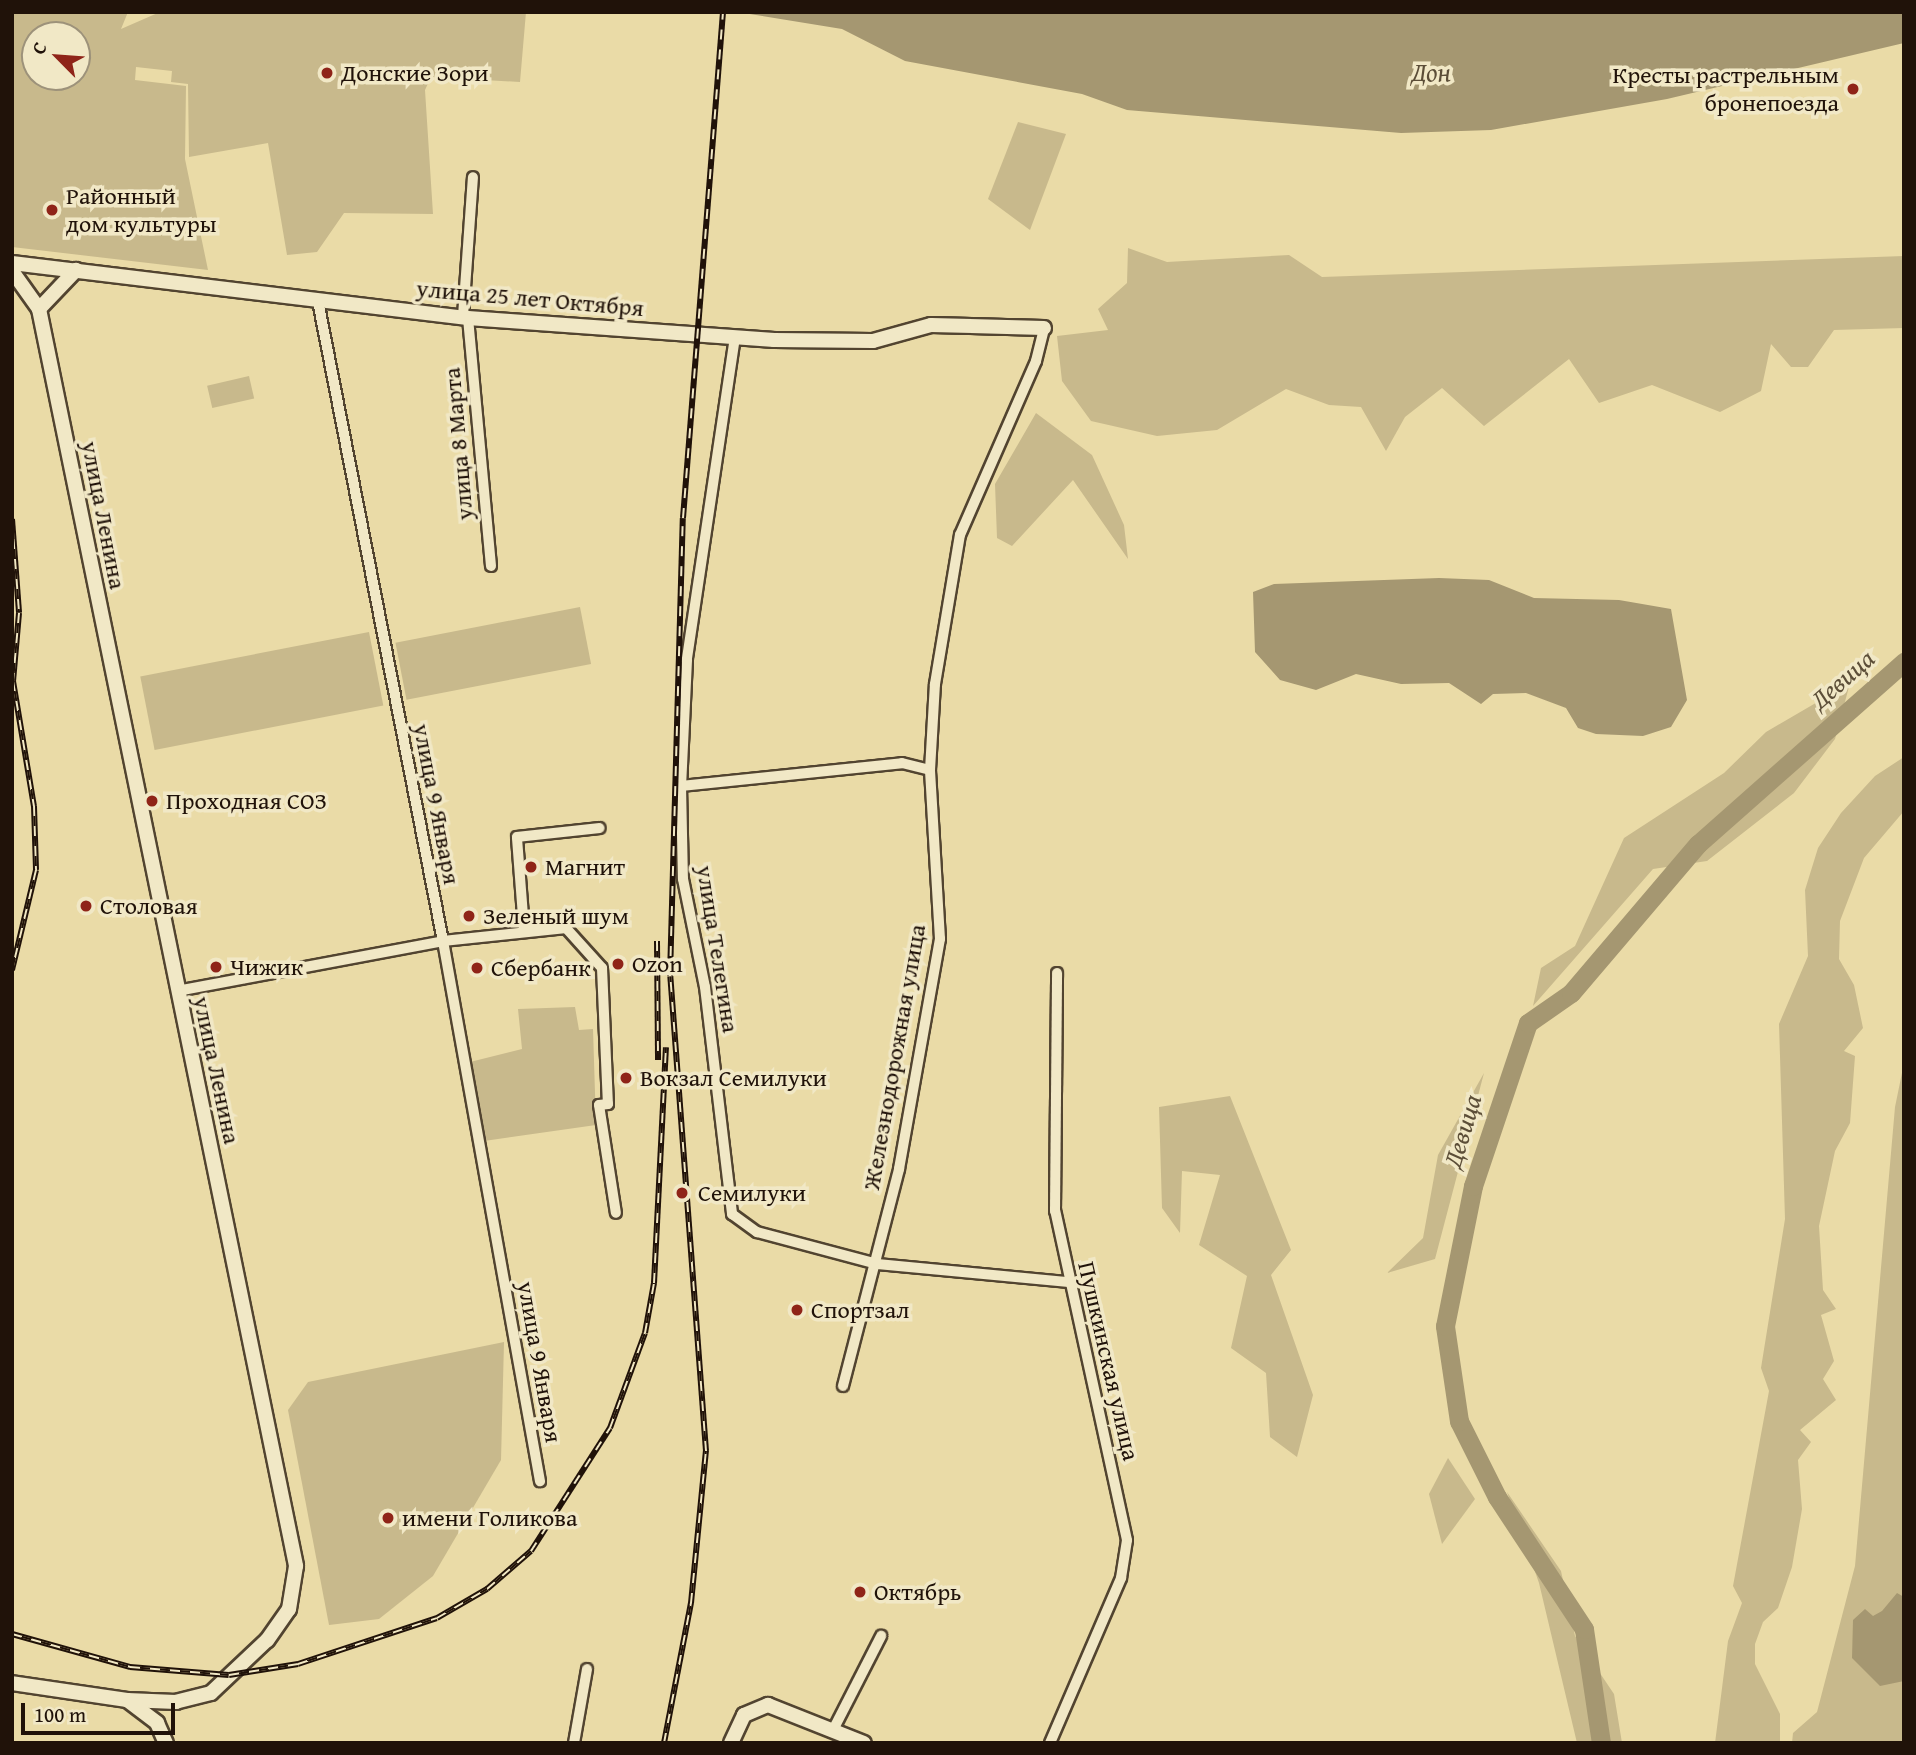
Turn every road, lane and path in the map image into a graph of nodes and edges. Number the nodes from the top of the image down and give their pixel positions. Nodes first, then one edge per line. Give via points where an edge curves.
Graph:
1 (473, 177) dead end
2 (12, 263) edge
3 (76, 270) junction
4 (12, 271) edge
5 (318, 301) junction
6 (38, 309) junction
7 (466, 317) junction
8 (1044, 328) joint
9 (735, 337) junction
10 (491, 566) dead end
11 (930, 771) junction
12 (681, 786) junction
13 (600, 828) dead end
14 (524, 929) junction
15 (443, 941) junction
16 (1058, 973) dead end
17 (177, 991) junction
18 (616, 1213) dead end
19 (877, 1264) junction
20 (1069, 1282) junction
21 (844, 1386) dead end
22 (540, 1481) dead end
23 (881, 1636) dead end
24 (587, 1669) dead end
25 (12, 1683) edge
26 (127, 1700) junction
27 (833, 1730) junction
28 (166, 1743) edge
29 (574, 1743) edge
30 (732, 1743) edge
31 (864, 1743) edge
32 (1050, 1743) edge

1 - 7 street, улица 8 Марта
2 - 3 street, улица 25 лет Октября
3 - 5 street, улица 25 лет Октября
3 - 6 street
4 - 6 street, улица Ленина
5 - 7 street, улица 25 лет Октября
5 - 15 street, улица 9 Января
6 - 17 street, улица Ленина
7 - 9 street, улица 25 лет Октября
7 - 10 street, улица 8 Марта
8 - 9 street, улица 25 лет Октября via 931,325 873,341
8 - 11 street, Железнодорожная улица via 1036,361 960,535 935,684
9 - 12 street, улица Телегина via 687,660
11 - 12 street via 902,763
11 - 19 street, Железнодорожная улица via 940,939
12 - 19 street, улица Телегина via 683,880 705,988 732,1214 757,1232
13 - 14 street via 517,837
14 - 15 street
14 - 18 street via 566,928 602,968 608,1104 598,1105
15 - 17 street
15 - 22 street, улица 9 Января
16 - 20 street, Пушкинская улица via 1053,1163
17 - 26 street, улица Ленина via 296,1566 289,1609 267,1640 211,1693 176,1702
19 - 20 street, улица Телегина
19 - 21 street, Железнодорожная улица
20 - 32 street, Пушкинская улица via 1128,1540 1121,1578
23 - 27 street
24 - 29 street
25 - 26 street, улица Ленина
26 - 28 street via 157,1723
27 - 30 street via 768,1705 744,1715
27 - 31 street

